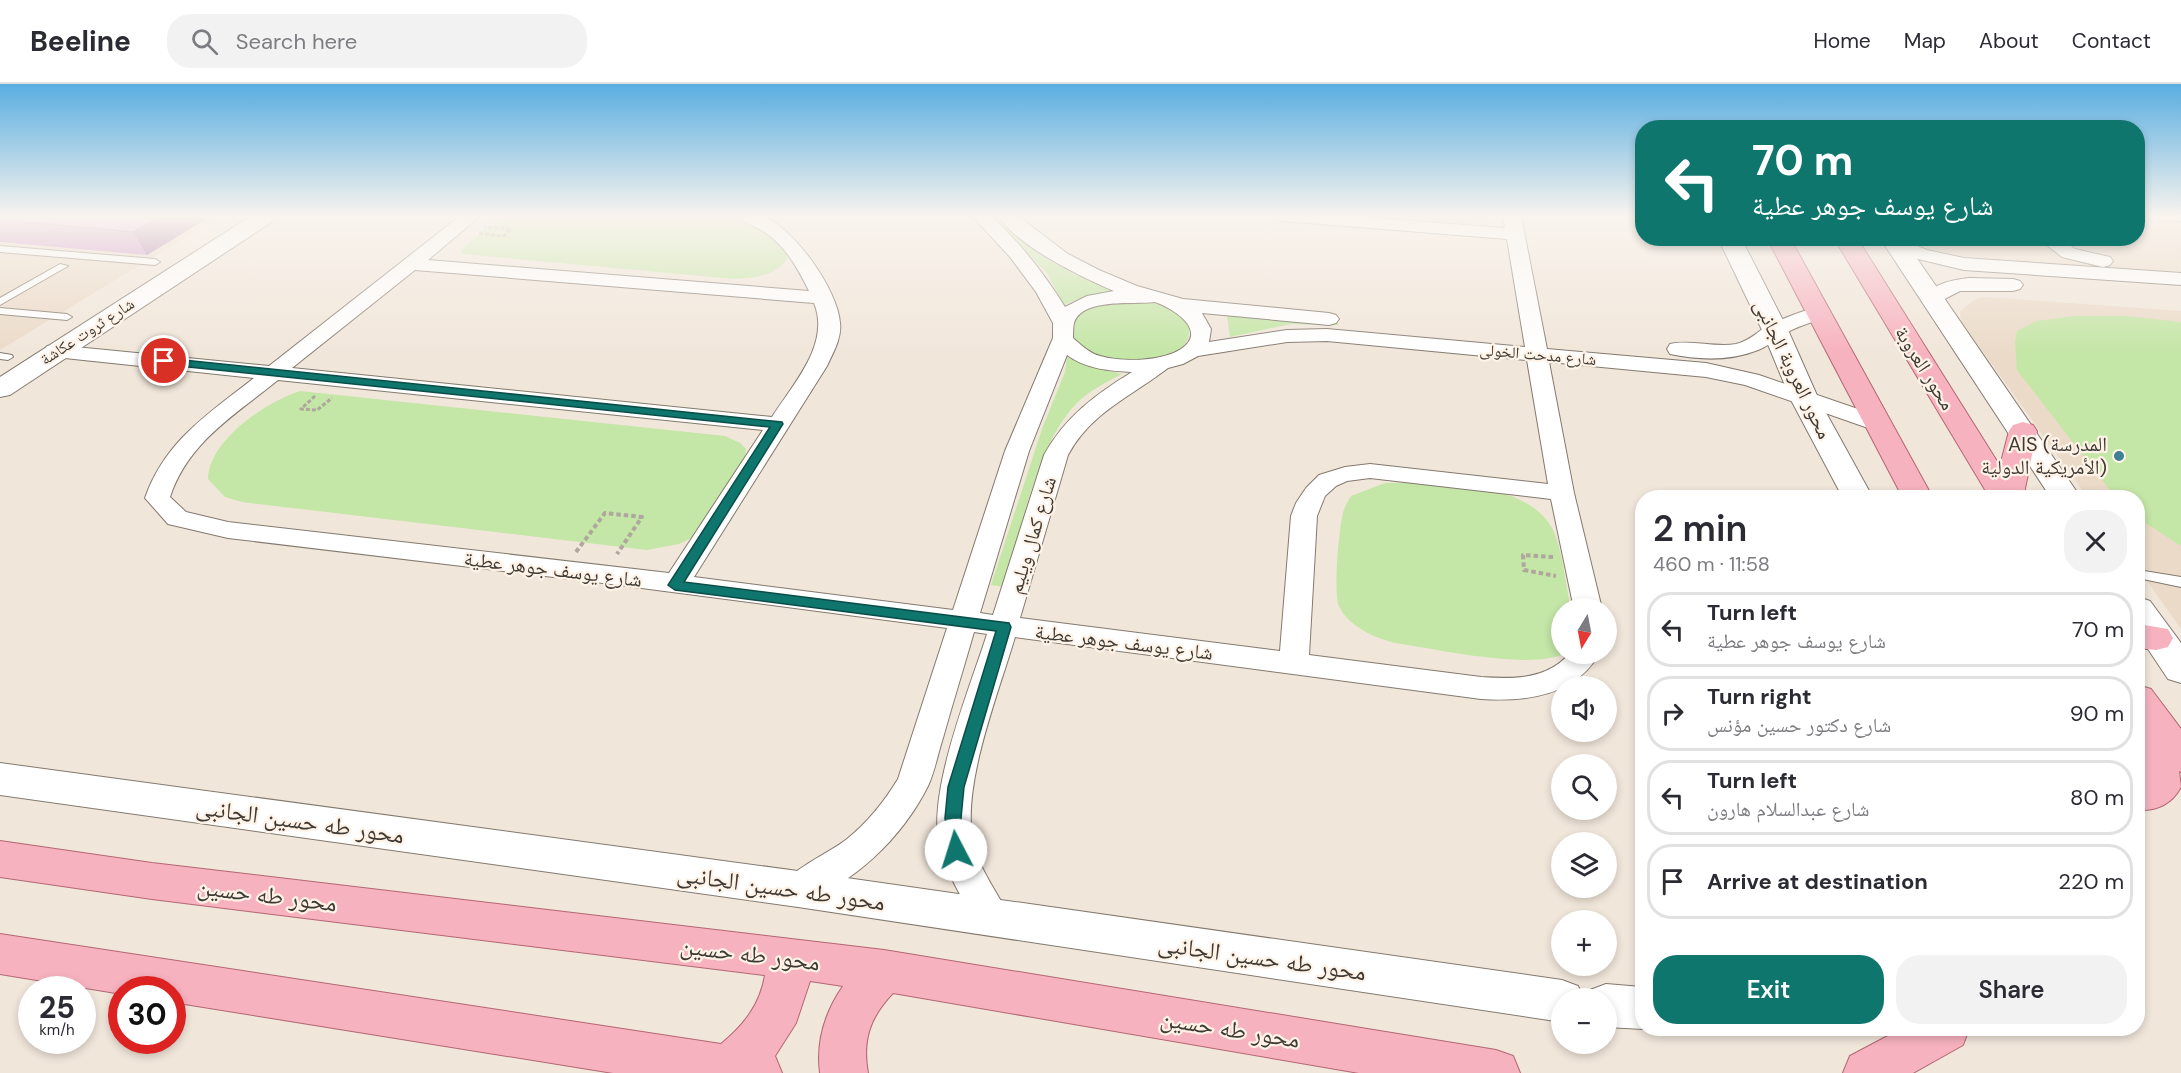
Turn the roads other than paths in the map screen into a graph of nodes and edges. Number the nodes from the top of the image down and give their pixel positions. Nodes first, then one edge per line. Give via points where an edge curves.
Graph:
1 (155, 262) edge
2 (186, 262) edge
3 (802, 262) edge
4 (1025, 262) edge
5 (1070, 262) edge
6 (1520, 262) edge
7 (1741, 262) edge
8 (1791, 262) edge
9 (1860, 262) edge
10 (1906, 262) edge
11 (1956, 262) edge
12 (2136, 262) edge
13 (410, 264) joint
14 (63, 266) dead end
15 (2181, 266) edge
16 (2181, 279) edge
17 (2181, 296) edge
18 (1152, 297) junction
19 (822, 298) junction
20 (3, 299) edge
21 (1931, 300) junction
22 (1179, 305) junction
23 (0, 311) edge
24 (1818, 313) junction
25 (1063, 330) junction
26 (1775, 330) junction
27 (64, 333) junction
28 (1537, 345) junction
29 (1191, 351) junction
30 (3, 358) edge
31 (1160, 364) junction
32 (272, 372) junction
33 (0, 389) edge
34 (1805, 400) junction
35 (777, 424) junction
36 (1878, 424) junction
37 (2023, 431) junction
38 (1854, 490) edge
39 (1914, 490) edge
40 (2002, 490) edge
41 (2009, 490) edge
42 (2061, 490) edge
43 (1562, 493) junction
44 (2145, 575) edge
45 (2181, 582) edge
46 (675, 585) junction
47 (1585, 598) edge
48 (963, 622) junction
49 (1004, 627) junction
50 (2145, 629) edge
51 (1294, 664) junction
52 (1578, 664) edge
53 (2181, 670) edge
54 (2145, 708) edge
55 (2145, 746) edge
56 (2181, 757) edge
57 (0, 779) edge
58 (2145, 794) edge
59 (0, 859) edge
60 (798, 889) junction
61 (993, 919) junction
62 (0, 954) edge
63 (789, 958) junction
64 (884, 971) junction
65 (1551, 999) edge
66 (1617, 1006) edge
67 (1635, 1007) edge
68 (1933, 1036) edge
69 (743, 1070) edge
70 (844, 1073) edge
71 (1496, 1073) edge
72 (1867, 1073) edge

1 - 27 street, شارع ثروت عكاشة
2 - 27 street, شارع ثروت عكاشة
3 - 19 street
4 - 25 street via 1036,275
5 - 18 street
6 - 28 street
7 - 26 street, محور العروبة الجانبى
8 - 24 main road
9 - 40 main road, محور العروبة
10 - 21 street
11 - 16 street
12 - 15 street
13 - 19 street
13 - 32 street, شارع يوسف جوهر عطية
14 - 20 lane
17 - 21 street via 1990,284 1943,290
18 - 22 street, شارع مدحت الخولى
18 - 25 street via 1096,299 1070,313
19 - 35 street via 830,321 827,343
21 - 37 street
22 - 28 street, شارع مدحت الخولى
22 - 29 street via 1195,317 1201,328
23 - 27 lane
24 - 26 street, شارع مدحت الخولى
24 - 36 main road
25 - 31 street via 1078,354 1108,364
25 - 48 street, شارع كمال ويليم via 1017,451
26 - 28 street, شارع مدحت الخولى via 1754,345 1725,352
26 - 34 street, محور العروبة الجانبى
27 - 30 street, شارع ثروت عكاشة
27 - 32 street
27 - 33 street, شارع ثروت عكاشة
28 - 29 street, شارع مدحت الخولى via 1306,335
28 - 34 street, شارع مدحت الخولى via 1716,371
28 - 43 street
29 - 31 street, شارع مدحت الخولى
31 - 49 street, شارع كمال ويليم via 1105,399 1064,437
32 - 35 street
32 - 46 street, شارع يوسف جوهر عطية via 204,428 179,452 165,473 157,498 177,518 228,530
34 - 36 street, شارع مدحت الخولى
34 - 38 street, محور العروبة الجانبى
35 - 46 street
36 - 39 main road
37 - 41 main road
37 - 42 street
43 - 47 street
43 - 51 street via 1370,471 1323,482 1311,496 1304,516
44 - 45 lane
46 - 48 street, شارع يوسف جوهر عطية
48 - 49 street, شارع يوسف جوهر عطية
48 - 60 street, شارع كمال ويليم via 913,783 893,814 865,844
49 - 51 street, شارع يوسف جوهر عطية
49 - 61 street, شارع كمال ويليم via 956,787 953,818 956,850
50 - 53 street
51 - 52 street, شارع يوسف جوهر عطية via 1503,690 1547,683
54 - 56 main road
55 - 58 main road via 2164,782 2160,789
57 - 60 street, محور طه حسين الجانبى
59 - 63 main road, محور طه حسين
60 - 61 street, محور طه حسين الجانبى
61 - 65 street, محور طه حسين الجانبى
62 - 69 main road
63 - 64 main road, محور طه حسين
63 - 69 main road via 785,996
64 - 70 main road via 851,1012 843,1037
64 - 71 main road, محور طه حسين
66 - 67 street
68 - 72 main road

